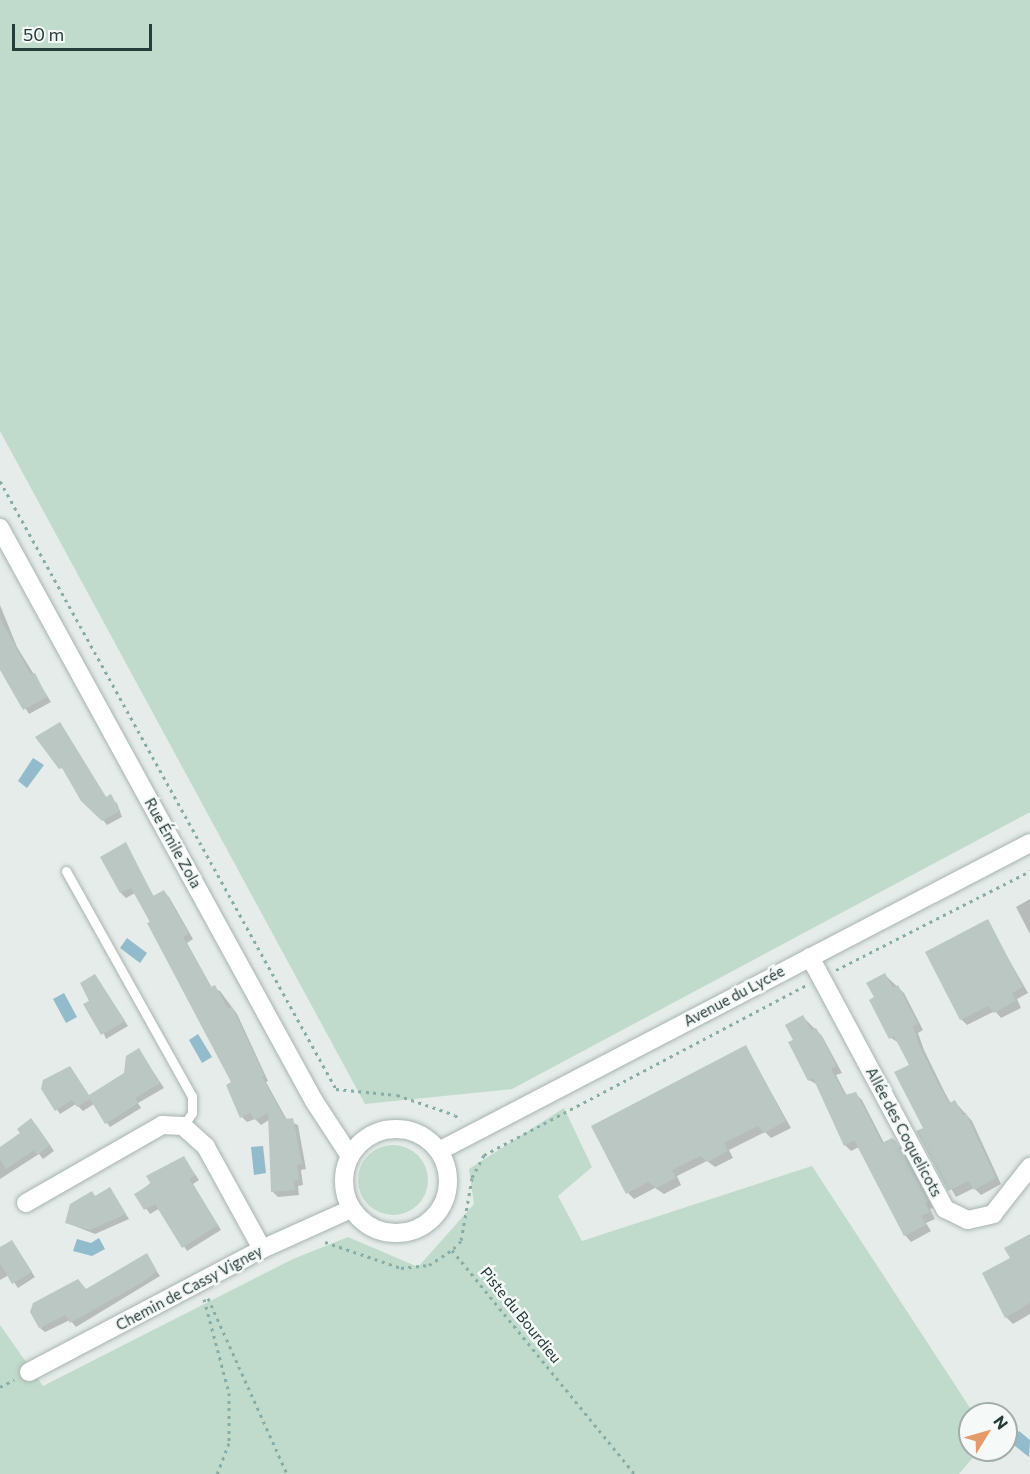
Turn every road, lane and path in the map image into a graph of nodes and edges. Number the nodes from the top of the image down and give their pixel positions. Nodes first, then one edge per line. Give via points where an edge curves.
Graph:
1 (0, 481) edge
2 (0, 528) edge
3 (1030, 843) edge
4 (66, 871) dead end
5 (1030, 871) edge
6 (810, 957) junction
7 (821, 977) junction
8 (183, 1126) junction
9 (472, 1133) junction
10 (439, 1151) junction
11 (483, 1155) junction
12 (350, 1156) junction
13 (1030, 1167) edge
14 (26, 1203) dead end
15 (351, 1209) junction
16 (310, 1229) junction
17 (262, 1249) junction
18 (452, 1250) junction
19 (201, 1283) junction
20 (29, 1372) dead end
21 (217, 1474) edge
22 (286, 1474) edge
23 (635, 1474) edge

1 - 9 path via 336,1089 397,1095 455,1115
2 - 12 street, Rue Émile Zola via 328,1125
3 - 6 street, Avenue du Lycée
4 - 8 lane via 192,1096 192,1113
5 - 7 path
6 - 7 street, Allée des Coquelicots
6 - 9 street, Avenue du Lycée
7 - 11 path
7 - 13 street, Allée des Coquelicots via 945,1209 968,1220 993,1214
8 - 14 street via 162,1125
8 - 17 street via 206,1147
9 - 10 street, Avenue du Lycée
9 - 11 path
10 - 12 street via 411,1131 393,1129 361,1142
10 - 15 street via 446,1166 445,1199 425,1225 410,1232 385,1232 362,1221
11 - 18 path via 472,1178 460,1241
12 - 15 street via 344,1182
15 - 16 street, Chemin de Cassy Vigney
16 - 17 street, Chemin de Cassy Vigney
16 - 18 path via 322,1241 401,1268 429,1265
17 - 19 street, Chemin de Cassy Vigney
18 - 23 path, Piste du Bourdieu
19 - 20 street, Chemin de Cassy Vigney
19 - 21 path via 229,1393 229,1443
19 - 22 path

